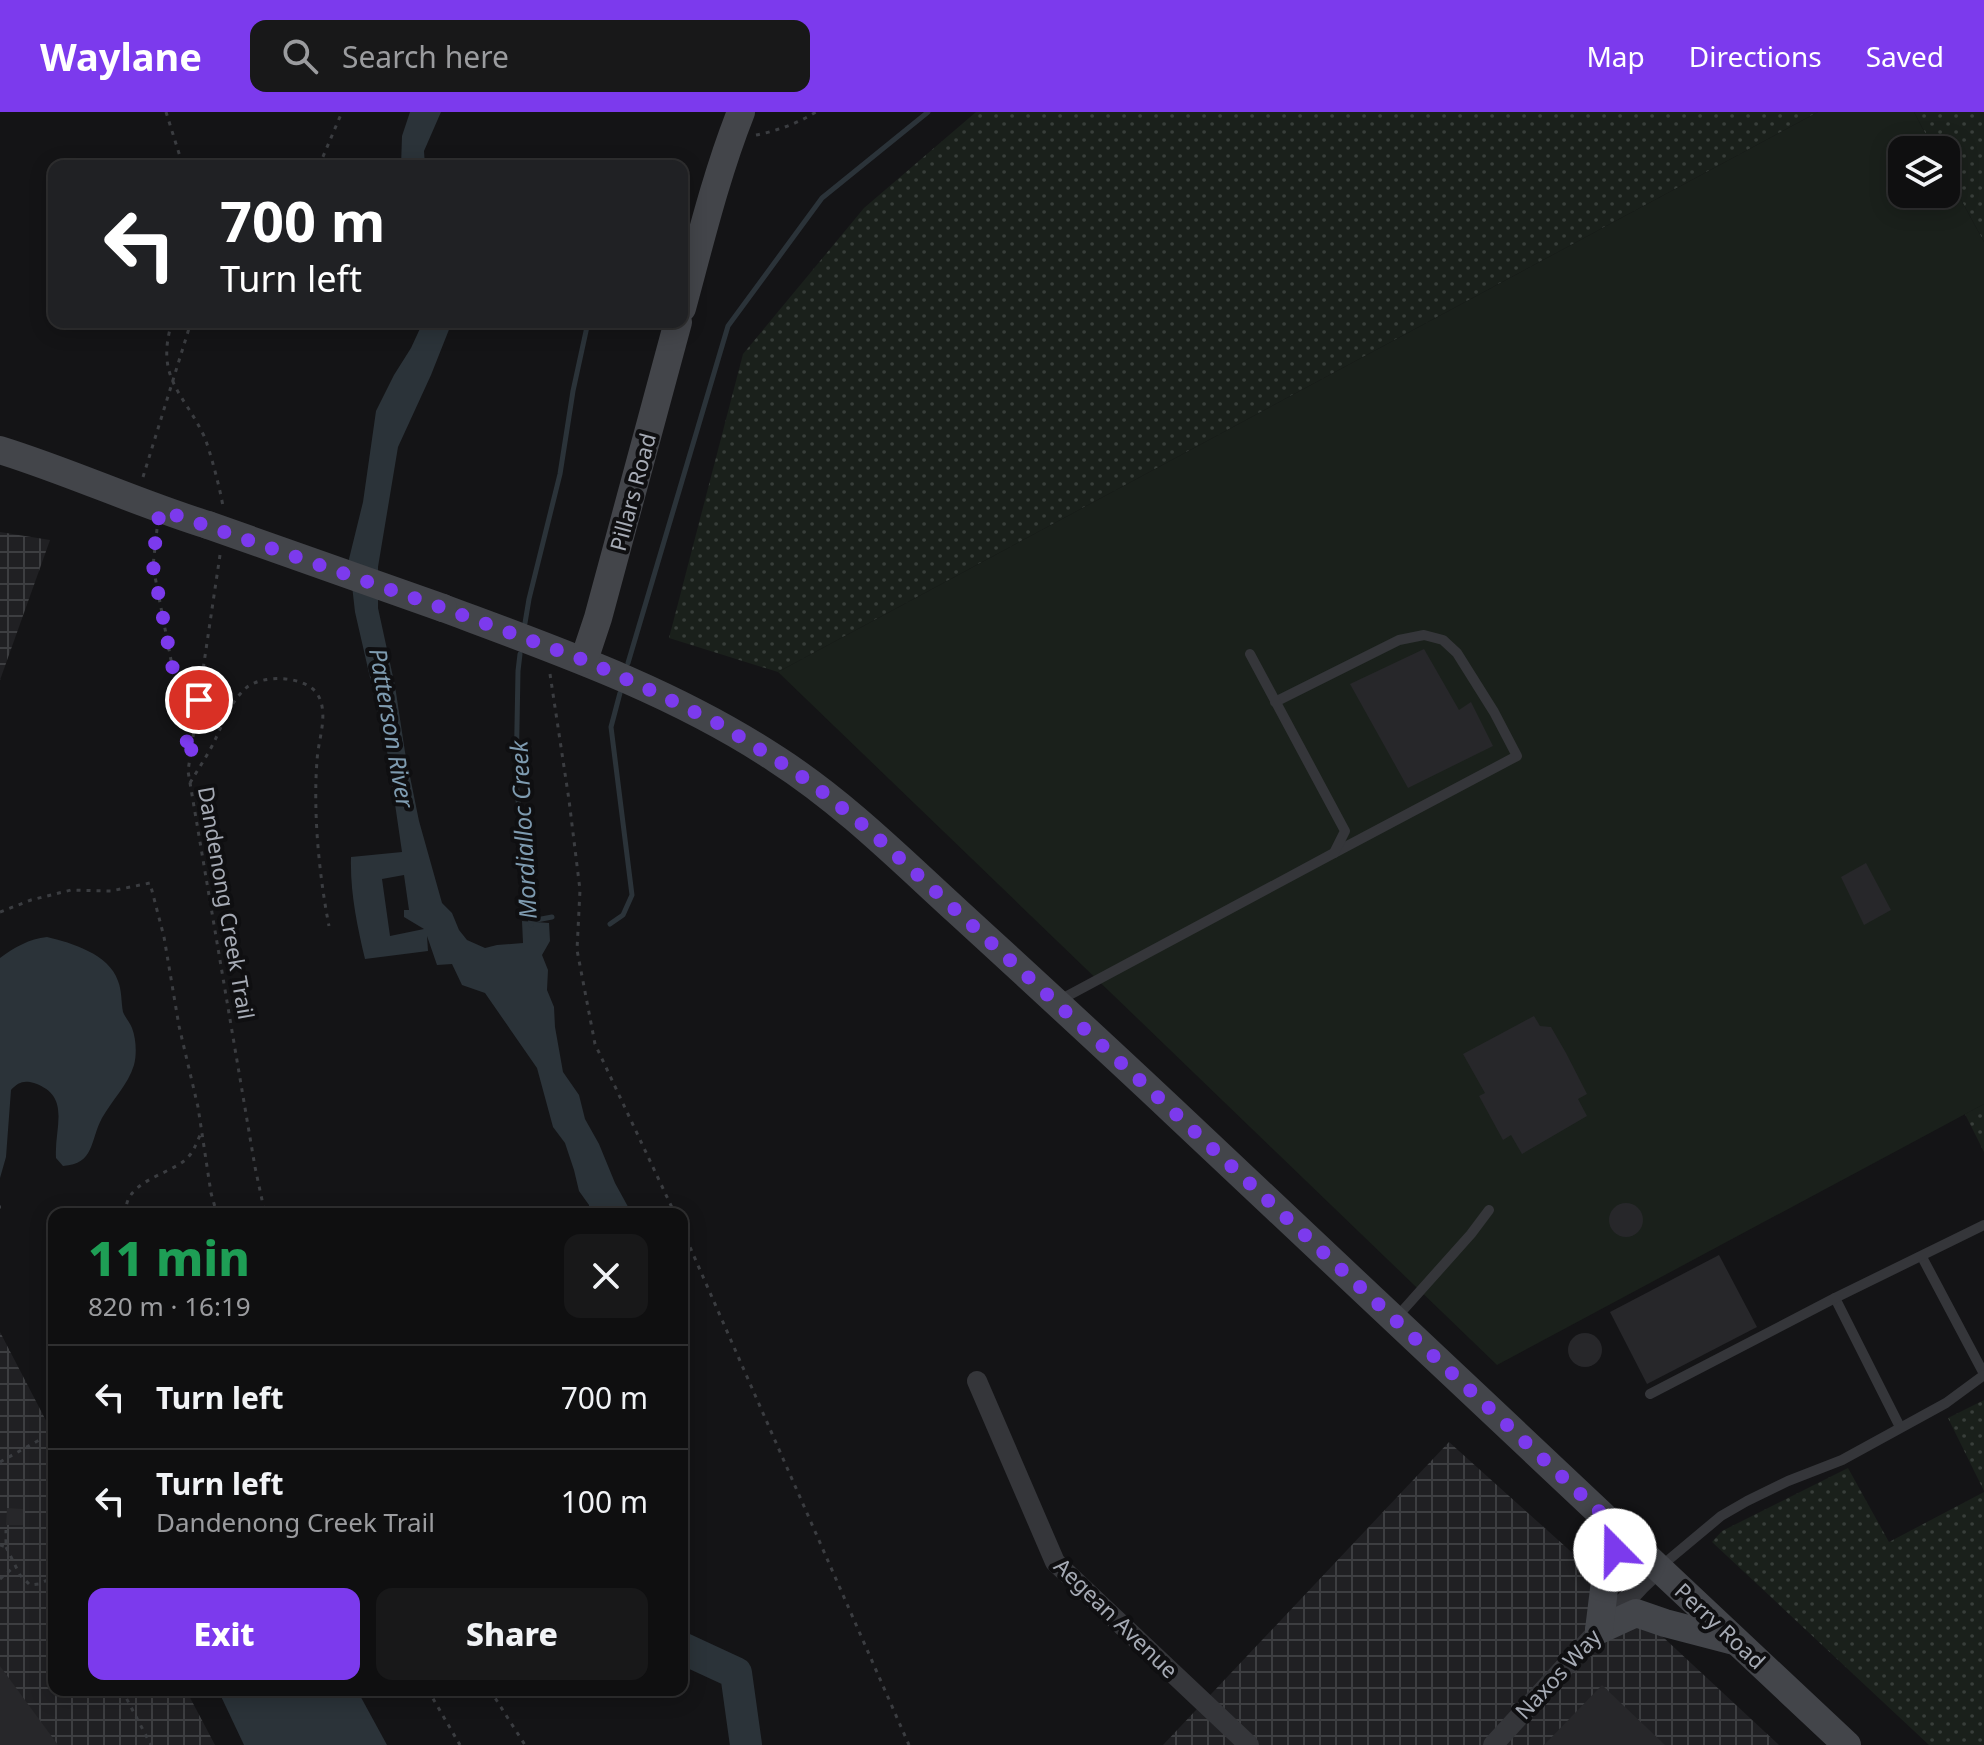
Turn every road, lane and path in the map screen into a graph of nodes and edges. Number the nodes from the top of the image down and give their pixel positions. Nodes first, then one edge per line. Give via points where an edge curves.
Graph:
1 (166, 112) edge
2 (342, 112) edge
3 (741, 112) edge
4 (816, 112) edge
5 (730, 139) junction
6 (181, 160) edge
7 (322, 160) edge
8 (688, 286) edge
9 (171, 328) edge
10 (189, 328) edge
11 (676, 328) edge
12 (172, 384) junction
13 (0, 450) edge
14 (0, 468) edge
15 (136, 501) junction
16 (217, 529) junction
17 (546, 647) junction
18 (1250, 654) dead end
19 (584, 660) junction
20 (1275, 702) junction
21 (190, 758) junction
22 (190, 783) junction
23 (1334, 853) junction
24 (0, 912) edge
25 (329, 926) dead end
26 (1055, 1002) junction
27 (202, 1130) junction
28 (125, 1208) edge
29 (215, 1208) edge
30 (264, 1208) edge
31 (672, 1208) edge
32 (1489, 1210) dead end
33 (1984, 1225) edge
34 (688, 1243) edge
35 (1922, 1257) junction
36 (1835, 1298) junction
37 (1395, 1320) junction
38 (1984, 1374) edge
39 (977, 1381) dead end
40 (1650, 1394) dead end
41 (1900, 1427) junction
42 (43, 1438) dead end
43 (0, 1462) edge
44 (1604, 1516) junction
45 (6, 1530) dead end
46 (0, 1545) edge
47 (6, 1547) junction
48 (15, 1565) junction
49 (1658, 1568) junction
50 (0, 1579) edge
51 (48, 1580) edge
52 (1599, 1630) junction
53 (1737, 1641) junction
54 (125, 1696) edge
55 (431, 1696) edge
56 (494, 1696) edge
57 (151, 1745) edge
58 (460, 1745) edge
59 (525, 1745) edge
60 (909, 1745) edge
61 (1249, 1745) edge
62 (1493, 1745) edge
63 (1847, 1745) edge

1 - 6 path
2 - 7 path
3 - 5 main road
4 - 5 path via 771,132
5 - 8 main road
9 - 12 path, Dandenong Creek Trail via 166,357
10 - 12 path
11 - 19 main road, Pillars Road
12 - 15 path
12 - 16 path, Dandenong Creek Trail via 204,437 223,504
13 - 15 main road, Perry Road
14 - 15 main road, Perry Road
15 - 16 main road, Perry Road
15 - 21 path via 157,524 153,566
16 - 17 main road, Perry Road, bridge
16 - 21 path, Dandenong Creek Trail
17 - 19 main road, Perry Road
17 - 31 path via 580,890 577,950 595,1044
18 - 20 lane
19 - 26 main road, Perry Road via 721,725 819,789
20 - 23 lane via 1345,831
20 - 23 lane via 1399,640 1424,635 1443,640 1457,653 1517,756
21 - 22 path, Dandenong Creek Trail
22 - 25 path via 232,703 248,686 265,679 307,683 318,695 323,719 316,807
22 - 30 path, Dandenong Creek Trail
23 - 26 lane
24 - 27 path via 71,890 111,891 150,883
26 - 37 main road, Perry Road
27 - 28 path via 194,1151 132,1192
27 - 29 path
32 - 37 lane
33 - 35 lane
34 - 60 path
35 - 36 lane
35 - 38 lane
36 - 40 lane
36 - 41 lane
37 - 44 main road, Perry Road
38 - 41 lane
39 - 61 street, Aegean Avenue via 1055,1562
41 - 49 lane via 1842,1460 1734,1508
42 - 43 path
44 - 49 main road, Perry Road
44 - 52 main road via 1615,1550
45 - 47 path
46 - 47 path
47 - 48 path
48 - 50 path
48 - 51 path via 30,1585
49 - 52 street, Naxos Way
49 - 53 main road, Perry Road
52 - 53 main road via 1636,1613
52 - 62 street, Naxos Way
53 - 63 main road, Perry Road
54 - 57 path
55 - 58 path
56 - 59 path

